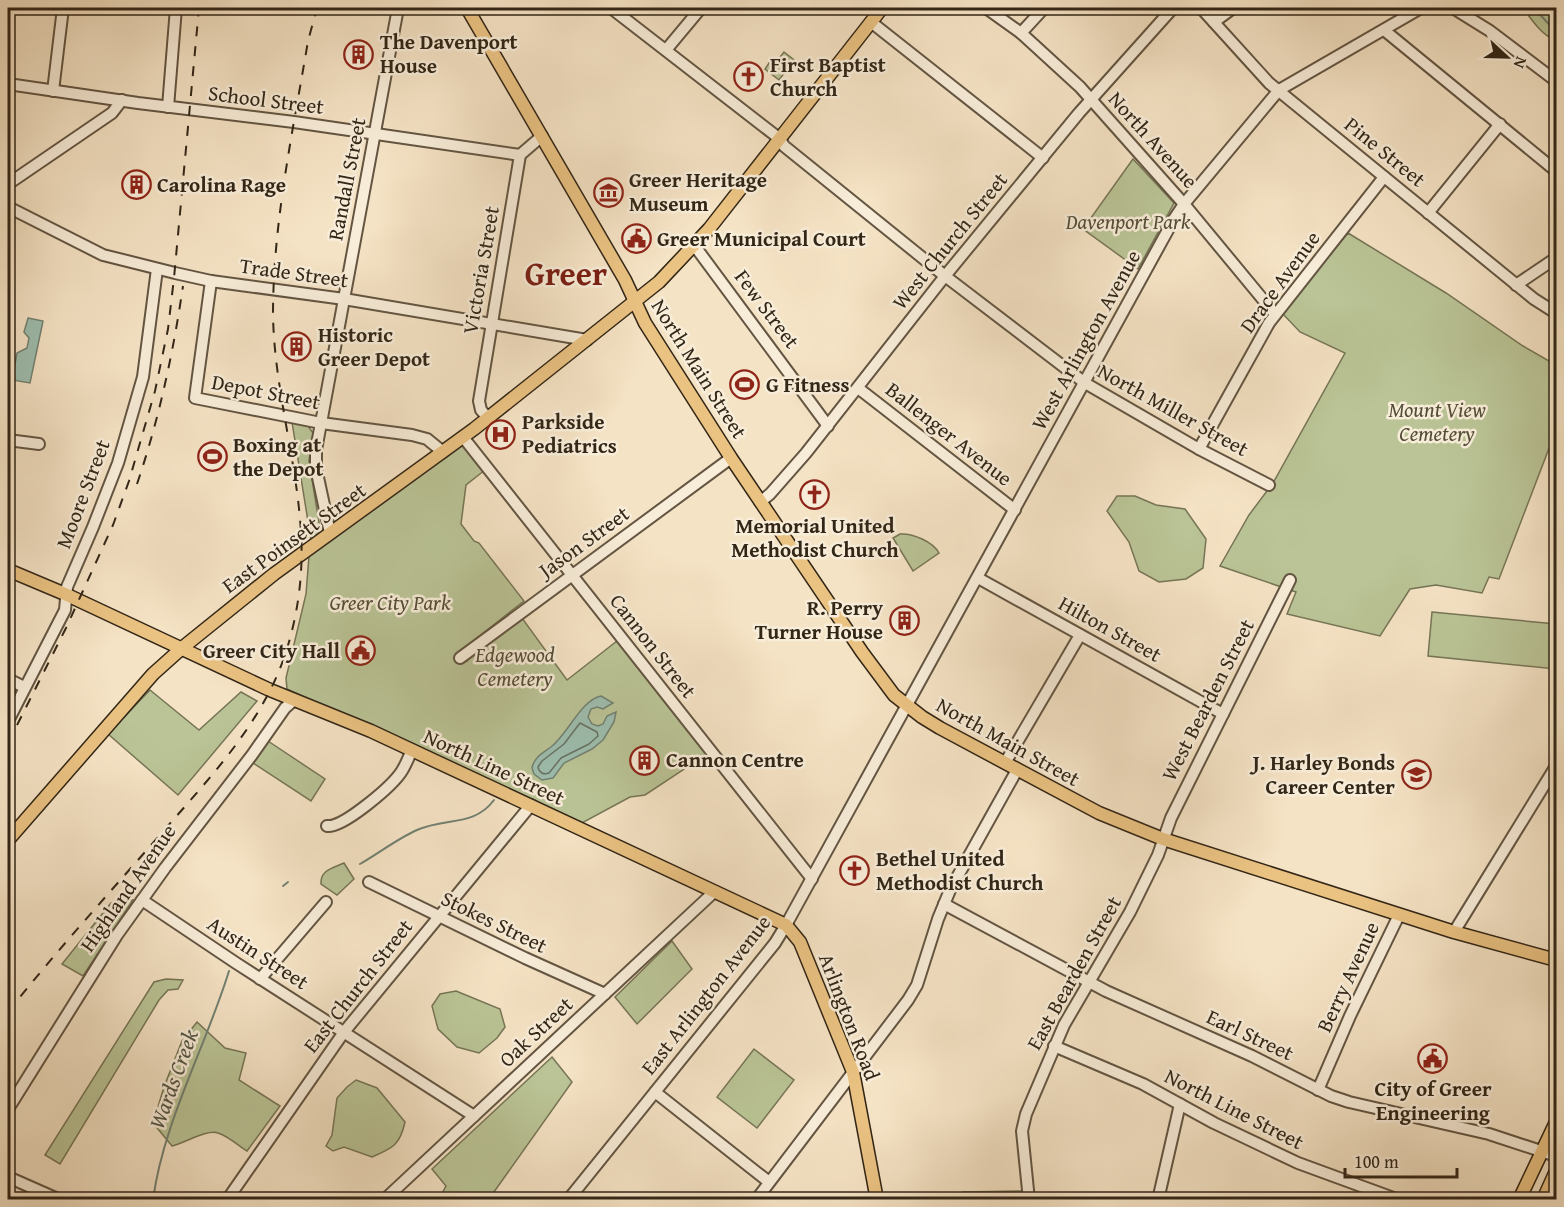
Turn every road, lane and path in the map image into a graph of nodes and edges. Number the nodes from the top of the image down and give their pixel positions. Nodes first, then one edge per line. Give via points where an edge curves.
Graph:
1 (63, 8) edge
2 (176, 8) edge
3 (398, 8) edge
4 (467, 8) edge
5 (611, 8) edge
6 (700, 8) edge
7 (882, 8) edge
8 (986, 8) edge
9 (1044, 8) edge
10 (1173, 8) edge
11 (1201, 8) edge
12 (1233, 8) edge
13 (1421, 8) edge
14 (1453, 8) edge
15 (871, 22) junction
16 (1214, 22) junction
17 (1384, 30) junction
18 (1021, 33) junction
19 (666, 51) junction
20 (1557, 81) edge
21 (8, 84) edge
22 (1279, 90) junction
23 (53, 91) junction
24 (1091, 99) junction
25 (122, 100) junction
26 (168, 107) junction
27 (1500, 124) junction
28 (375, 134) junction
29 (542, 136) junction
30 (780, 139) junction
31 (520, 155) junction
32 (1043, 158) junction
33 (1557, 171) edge
34 (1384, 177) junction
35 (8, 184) edge
36 (1184, 204) junction
37 (8, 207) edge
38 (1428, 213) junction
39 (694, 245) junction
40 (1557, 258) edge
41 (157, 269) junction
42 (945, 276) junction
43 (212, 281) junction
44 (1516, 285) junction
45 (344, 299) junction
46 (635, 302) junction
47 (1557, 312) edge
48 (1275, 314) junction
49 (491, 325) junction
50 (574, 344) junction
51 (1085, 383) junction
52 (858, 388) junction
53 (488, 418) junction
54 (321, 423) junction
55 (828, 426) junction
56 (463, 437) junction
57 (8, 440) edge
58 (39, 444) dead end
59 (1200, 449) junction
60 (443, 452) junction
61 (731, 458) junction
62 (1269, 485) dead end
63 (760, 502) junction
64 (1015, 510) junction
65 (330, 533) junction
66 (8, 570) edge
67 (572, 575) junction
68 (978, 578) junction
69 (1290, 580) dead end
70 (65, 594) junction
71 (1080, 635) junction
72 (182, 648) junction
73 (460, 658) dead end
74 (8, 679) edge
75 (24, 687) junction
76 (294, 700) junction
77 (907, 706) junction
78 (1223, 714) junction
79 (8, 721) edge
80 (412, 750) junction
81 (1005, 763) junction
82 (1557, 766) edge
83 (1017, 770) junction
84 (531, 805) junction
85 (327, 826) dead end
86 (1164, 839) junction
87 (8, 840) edge
88 (812, 879) junction
89 (369, 882) dead end
90 (714, 892) junction
91 (142, 900) junction
92 (326, 902) dead end
93 (944, 904) junction
94 (1399, 915) junction
95 (439, 917) junction
96 (786, 925) junction
97 (1454, 932) junction
98 (1557, 960) edge
99 (260, 979) junction
100 (1090, 982) junction
101 (604, 994) junction
102 (344, 1032) junction
103 (1054, 1046) junction
104 (854, 1072) junction
105 (1318, 1090) junction
106 (655, 1092) junction
107 (1180, 1104) junction
108 (8, 1109) edge
109 (474, 1116) junction
110 (1557, 1122) edge
111 (1542, 1150) junction
112 (1557, 1156) edge
113 (1557, 1171) edge
114 (8, 1177) edge
115 (769, 1182) junction
116 (1159, 1199) edge
117 (60, 1200) edge
118 (227, 1200) edge
119 (384, 1200) edge
120 (568, 1200) edge
121 (756, 1200) edge
122 (877, 1200) edge
123 (1029, 1200) edge
124 (1399, 1200) edge
125 (1519, 1200) edge
126 (1543, 1200) edge

1 - 23 street
2 - 26 street
3 - 28 street, Randall Street
4 - 29 main road, North Main Street
5 - 19 street, North Miller Street
6 - 19 street
7 - 15 main road, East Poinsett Street
8 - 18 street, North Avenue
9 - 18 street
10 - 24 street, West Church Street
11 - 16 street, Pine Street
12 - 16 street
13 - 17 street, West Arlington Avenue
14 - 20 street
15 - 30 main road, East Poinsett Street
15 - 32 street
16 - 22 street, Pine Street
17 - 22 street, West Arlington Avenue
17 - 27 street
18 - 24 street, North Avenue
19 - 30 street, North Miller Street
21 - 23 street, School Street
22 - 34 street, Pine Street
22 - 36 street, West Arlington Avenue
23 - 25 street, School Street
24 - 32 street, West Church Street
24 - 36 street, North Avenue
25 - 26 street, School Street
25 - 35 street via 112,112
26 - 28 street, School Street
27 - 33 street
27 - 38 street
28 - 31 street, School Street
28 - 45 street, Randall Street
29 - 31 street
29 - 46 main road, North Main Street
30 - 39 main road, East Poinsett Street
30 - 42 street, North Miller Street
31 - 49 street, Victoria Street
32 - 42 street, West Church Street
34 - 38 street, Pine Street
34 - 48 street, Drace Avenue
36 - 48 street, North Avenue
36 - 51 street, West Arlington Avenue
37 - 41 street, Trade Street via 103,255
38 - 44 street, Pine Street
39 - 46 main road, East Poinsett Street
39 - 55 street, Few Street
40 - 44 street
41 - 43 street, Trade Street
41 - 70 street, Moore Street via 147,354 132,422
42 - 51 street, North Miller Street
42 - 52 street, West Church Street
43 - 45 street, Trade Street
43 - 54 street, Depot Street via 195,399
44 - 47 street, Pine Street
45 - 49 street, Trade Street
45 - 54 street, Randall Street
46 - 50 main road, East Poinsett Street via 587,340
46 - 61 main road, North Main Street
48 - 59 street, Drace Avenue
49 - 50 street, Trade Street
49 - 53 street, Victoria Street via 479,401
50 - 53 main road, East Poinsett Street
51 - 59 street, North Miller Street
51 - 64 street, West Arlington Avenue
52 - 55 street, West Church Street
52 - 64 street, Ballenger Avenue
53 - 56 main road, East Poinsett Street
54 - 60 street, Depot Street via 427,439
54 - 65 street, Randall Street via 316,468
55 - 63 street, West Church Street
56 - 60 main road, East Poinsett Street
56 - 67 street, Cannon Street
57 - 58 street
59 - 62 street, North Miller Street
60 - 65 main road, East Poinsett Street
61 - 63 main road, North Main Street
61 - 67 street, Jason Street
63 - 77 main road, North Main Street via 862,652
64 - 68 street, West Arlington Avenue
65 - 72 main road, East Poinsett Street
66 - 70 main road, North Line Street
67 - 73 street, Jason Street
67 - 88 street, Cannon Street
68 - 71 street, Hilton Street
68 - 77 street, West Arlington Avenue
69 - 78 street, West Bearden Street
70 - 72 main road, North Line Street
70 - 75 street, Moore Street via 65,610
71 - 78 street, Hilton Street
71 - 81 street
72 - 76 main road, North Line Street
72 - 87 main road, East Poinsett Street via 153,674
74 - 75 street
75 - 79 street, Moore Street
76 - 80 main road, North Line Street
76 - 91 street, Highland Avenue
77 - 81 main road, North Main Street
77 - 88 street, East Arlington Avenue
78 - 86 street, West Bearden Street
80 - 84 main road, North Line Street
80 - 85 street via 401,774 384,790 340,824
81 - 83 main road, North Main Street
82 - 97 street
83 - 86 main road, North Main Street via 1100,813
83 - 93 street
84 - 90 main road, North Line Street
84 - 95 street, East Church Street
86 - 94 main road, North Main Street
86 - 100 street, East Bearden Street via 1130,912
88 - 96 street, East Arlington Avenue
89 - 95 street, Stokes Street
90 - 96 main road, North Line Street
90 - 101 street, Oak Street
91 - 99 street, Austin Street
91 - 108 street, Highland Avenue
92 - 99 street
93 - 100 street, Earl Street
93 - 104 street via 917,985
94 - 97 main road, North Main Street
94 - 105 street, Berry Avenue
95 - 101 street, Stokes Street
95 - 102 street, East Church Street
96 - 104 main road, Arlington Road via 800,942
96 - 106 street, East Arlington Avenue
97 - 98 main road, North Main Street
99 - 102 street, Austin Street
100 - 103 street, East Bearden Street
100 - 105 street, Earl Street
101 - 109 street, Oak Street
102 - 109 street, Austin Street
102 - 118 street, East Church Street
103 - 107 street, North Line Street
103 - 123 street, East Bearden Street via 1022,1125
104 - 115 street
104 - 122 main road, Arlington Road
105 - 111 street, Earl Street via 1349,1102
106 - 115 street
106 - 120 street, East Arlington Avenue
107 - 116 street
107 - 124 street, North Line Street via 1298,1163
109 - 119 street, Oak Street
110 - 111 main road
111 - 112 street, Earl Street
111 - 125 main road
113 - 126 main road
114 - 117 street
115 - 121 street

